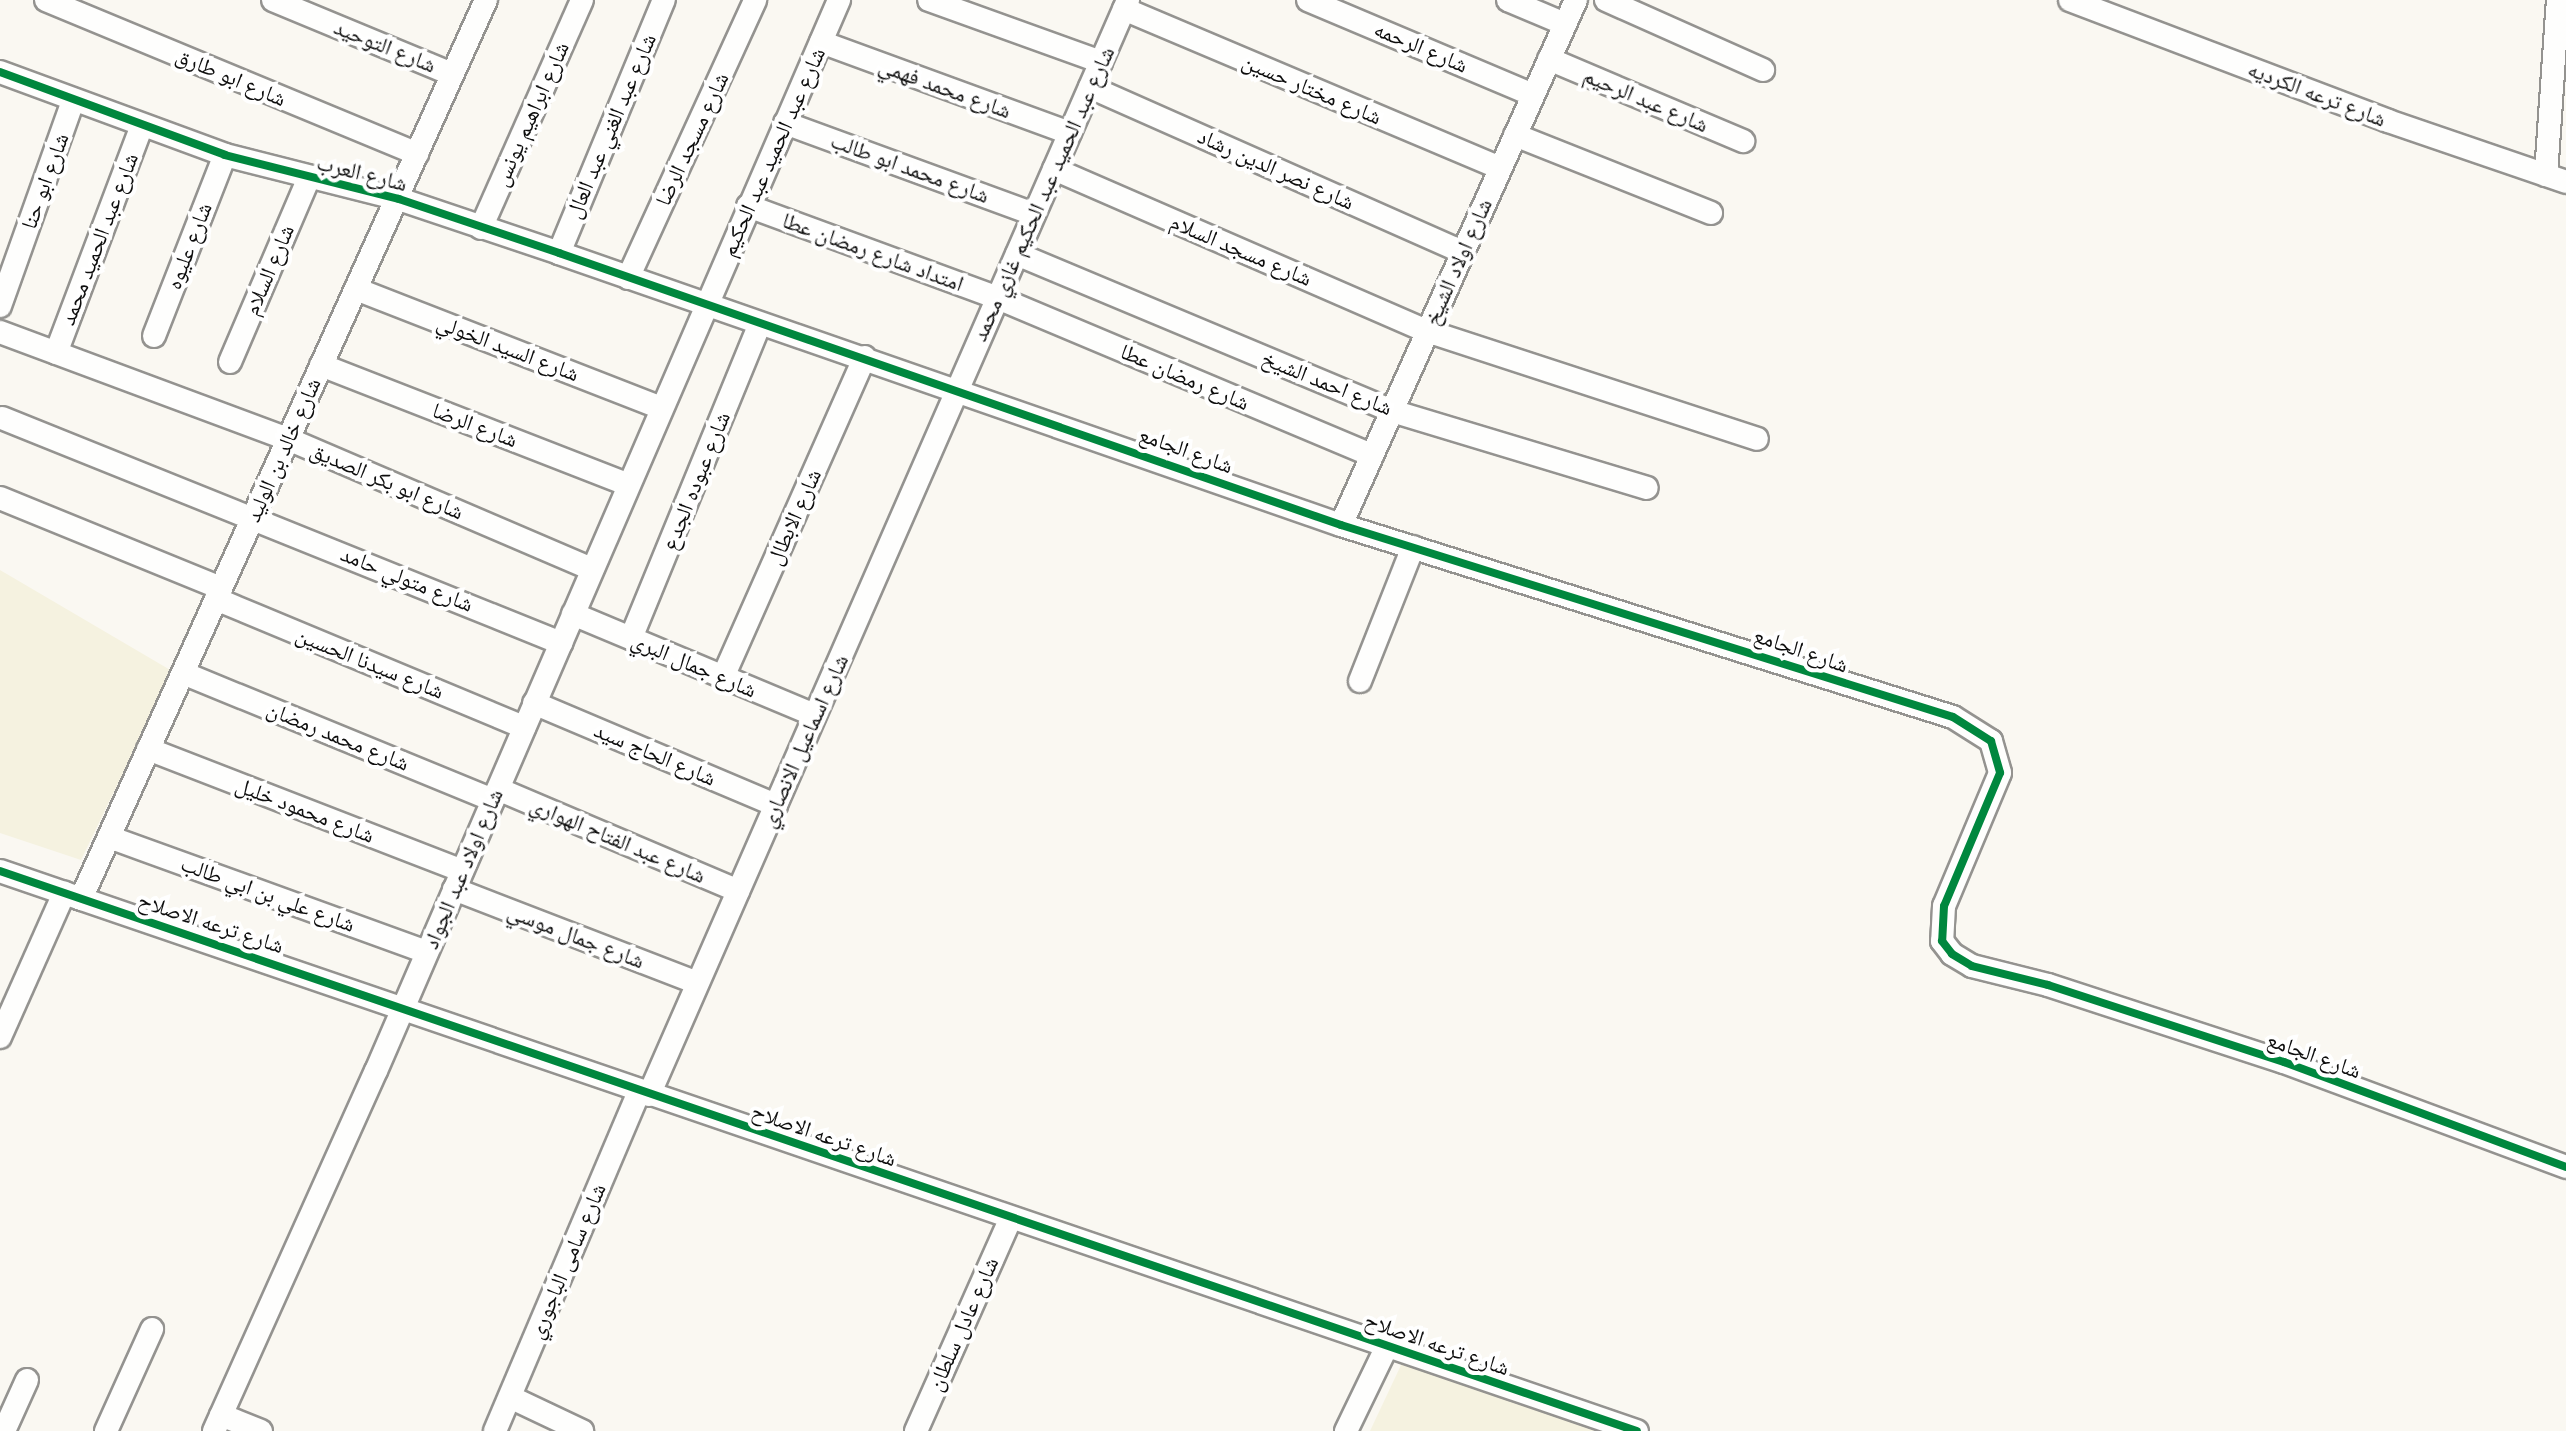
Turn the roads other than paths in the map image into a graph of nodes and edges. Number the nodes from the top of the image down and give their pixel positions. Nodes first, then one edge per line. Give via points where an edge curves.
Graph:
1 (46, 0) edge
2 (273, 0) edge
3 (486, 0) edge
4 (582, 0) edge
5 (664, 0) edge
6 (755, 0) edge
7 (839, 0) edge
8 (929, 0) edge
9 (1308, 0) edge
10 (1508, 0) edge
11 (1576, 0) edge
12 (1606, 0) edge
13 (2070, 0) edge
14 (2558, 0) edge
15 (1126, 5) edge
16 (1565, 24) junction
17 (821, 42) junction
18 (1549, 59) junction
19 (1101, 62) junction
20 (1763, 70) dead end
21 (0, 72) edge
22 (452, 74) junction
23 (1090, 87) junction
24 (1533, 95) junction
25 (73, 101) junction
26 (785, 123) junction
27 (142, 126) junction
28 (1070, 133) junction
29 (1515, 135) junction
30 (1743, 141) dead end
31 (417, 154) junction
32 (225, 155) junction
33 (1500, 168) junction
34 (1054, 169) junction
35 (309, 178) junction
36 (2556, 178) edge
37 (399, 199) junction
38 (748, 206) junction
39 (1711, 213) dead end
40 (1034, 214) junction
41 (481, 228) junction
42 (1463, 252) junction
43 (559, 253) junction
44 (1017, 254) junction
45 (628, 278) junction
46 (356, 289) junction
47 (998, 298) junction
48 (707, 305) junction
49 (0, 306) edge
50 (760, 324) junction
51 (1427, 331) junction
52 (0, 332) edge
53 (154, 336) dead end
54 (56, 353) junction
55 (865, 357) junction
56 (230, 362) dead end
57 (321, 365) junction
58 (959, 388) junction
59 (661, 408) junction
60 (1392, 411) junction
61 (2, 418) edge
62 (288, 439) junction
63 (1757, 439) dead end
64 (1372, 455) junction
65 (628, 485) junction
66 (1647, 488) dead end
67 (0, 498) edge
68 (254, 516) junction
69 (1341, 525) junction
70 (1413, 547) junction
71 (592, 569) junction
72 (218, 594) junction
73 (573, 614) junction
74 (631, 638) junction
75 (561, 643) junction
76 (183, 673) junction
77 (723, 677) junction
78 (1360, 681) dead end
79 (534, 703) junction
80 (815, 715) junction
81 (524, 727) junction
82 (148, 749) junction
83 (495, 794) junction
84 (776, 805) junction
85 (109, 837) junction
86 (0, 871) edge
87 (458, 880) junction
88 (738, 891) junction
89 (73, 896) junction
90 (427, 952) junction
91 (698, 983) junction
92 (404, 1006) junction
93 (0, 1037) edge
94 (644, 1093) junction
95 (2566, 1167) edge
96 (1011, 1218) junction
97 (152, 1329) dead end
98 (1387, 1346) junction
99 (27, 1380) dead end
100 (510, 1397) junction
101 (217, 1423) edge
102 (4, 1431) edge
103 (106, 1431) edge
104 (261, 1431) edge
105 (495, 1431) edge
106 (582, 1431) edge
107 (916, 1431) edge
108 (1346, 1431) edge
109 (1637, 1431) edge

1 - 31 street, شارع ابو طارق
2 - 22 street, شارع التوحيد
3 - 22 street, شارع خالد بن الوليد
4 - 41 street, شارع ابراهيم يونس
5 - 43 street, شارع عبد الغني عبد العال
6 - 45 street, شارع مسجد الرضا
7 - 17 street, شارع عبد الحميد عبد الحكيم
8 - 19 street
9 - 24 street, شارع الرحمه
10 - 16 street
11 - 16 street, شارع اولاد الشيخ
12 - 20 street
13 - 36 street, شارع ترعه الكرديه
14 - 36 street
15 - 19 street, شارع عبد الحميد عبد الحكيم غازي محمد
15 - 33 street, شارع مختار حسين
16 - 18 street, شارع اولاد الشيخ
17 - 26 street, شارع عبد الحميد عبد الحكيم
17 - 28 street, شارع محمد فهمي
18 - 24 street, شارع اولاد الشيخ
18 - 30 street, شارع عبد الرحيم
19 - 23 street, شارع عبد الحميد عبد الحكيم غازي محمد
21 - 25 street, شارع العرب
22 - 31 street, شارع خالد بن الوليد
23 - 28 street, شارع عبد الحميد عبد الحكيم غازي محمد
23 - 42 street, شارع نصر الدين رشاد
24 - 29 street, شارع اولاد الشيخ
25 - 27 street, شارع العرب
25 - 49 street, شارع ابو حنا
26 - 38 street, شارع عبد الحميد عبد الحكيم
26 - 40 street, شارع محمد ابو طالب
27 - 32 street, شارع العرب
27 - 54 street, شارع عبد الحميد محمد
28 - 34 street, شارع عبد الحميد عبد الحكيم غازي محمد
29 - 33 street, شارع اولاد الشيخ
29 - 39 street
31 - 37 street, شارع خالد بن الوليد
32 - 35 street, شارع العرب
32 - 53 street, شارع عليوه
33 - 42 street, شارع اولاد الشيخ
34 - 40 street, شارع عبد الحميد عبد الحكيم غازي محمد
34 - 51 street, شارع مسجد السلام
35 - 37 street, شارع العرب
35 - 56 street, شارع السلام
37 - 41 street, شارع العرب
37 - 46 street, شارع خالد بن الوليد
38 - 47 street, امتداد شارع رمضان عطا
38 - 48 street, شارع عبد الحميد عبد الحكيم
40 - 44 street, شارع عبد الحميد عبد الحكيم غازي محمد
41 - 43 street, شارع العرب
42 - 51 street, شارع اولاد الشيخ
43 - 45 street, شارع العرب
44 - 47 street, شارع عبد الحميد عبد الحكيم غازي محمد
44 - 60 street, شارع احمد الشيخ
45 - 48 street, شارع العرب
46 - 57 street, شارع خالد بن الوليد
46 - 59 street, شارع السيد الخولي
47 - 58 street, شارع عبد الحميد عبد الحكيم غازي محمد
47 - 64 street, شارع رمضان عطا
48 - 50 street, شارع العرب
48 - 59 street, شارع اولاد عبد الجواد
50 - 55 street, شارع الجامع
50 - 74 street, شارع عبوده الجدع
51 - 60 street, شارع اولاد الشيخ
51 - 63 street, شارع مسجد السلام
52 - 54 street, شارع ابو بكر الصديق
54 - 62 street, شارع ابو بكر الصديق
55 - 58 street, شارع الجامع
55 - 77 street, شارع الابطال
57 - 62 street, شارع خالد بن الوليد
57 - 65 street, شارع الرضا
58 - 69 street, شارع الجامع
58 - 80 street, شارع اسماعيل الانصاري
59 - 65 street, شارع اولاد عبد الجواد
60 - 64 street, شارع اولاد الشيخ
60 - 66 street, شارع احمد الشيخ
61 - 68 street, شارع متولي حامد
62 - 68 street, شارع خالد بن الوليد
62 - 71 street, شارع ابو بكر الصديق
64 - 69 street, شارع اولاد الشيخ
65 - 71 street, شارع اولاد عبد الجواد
67 - 72 street, شارع سيدنا الحسين
68 - 72 street, شارع خالد بن الوليد
68 - 75 street, شارع متولي حامد
69 - 70 street, شارع الجامع
70 - 78 street
70 - 95 street, شارع الجامع via 1953,717 1991,741 2000,773 1944,906 1942,941 1952,954 1972,966 2048,985 2284,1062
71 - 73 street, شارع اولاد عبد الجواد
72 - 76 street, شارع خالد بن الوليد
72 - 81 street, شارع سيدنا الحسين
73 - 74 street, شارع جمال البري
73 - 75 street, شارع اولاد عبد الجواد
74 - 77 street, شارع جمال البري
75 - 79 street, شارع اولاد عبد الجواد
76 - 82 street, شارع خالد بن الوليد
76 - 83 street, شارع محمد رمضان
77 - 80 street, شارع جمال البري
79 - 81 street, شارع اولاد عبد الجواد
79 - 84 street, شارع الحاج سيد
80 - 84 street, شارع اسماعيل الانصاري
81 - 83 street, شارع اولاد عبد الجواد
82 - 85 street, شارع خالد بن الوليد
82 - 87 street, شارع محمود خليل
83 - 87 street, شارع اولاد عبد الجواد
83 - 88 street, شارع عبد الفتاح الهواري
84 - 88 street, شارع اسماعيل الانصاري
85 - 89 street, شارع خالد بن الوليد
85 - 90 street, شارع علي بن ابي طالب
86 - 89 street, شارع ترعه الاصلاح
87 - 90 street, شارع اولاد عبد الجواد
87 - 91 street, شارع جمال موسي
88 - 91 street, شارع اسماعيل الانصاري
89 - 92 street, شارع ترعه الاصلاح
89 - 93 street, شارع خالد بن الوليد
90 - 92 street, شارع اولاد عبد الجواد
91 - 94 street, شارع اسماعيل الانصاري
92 - 94 street, شارع ترعه الاصلاح
92 - 101 street, شارع اولاد عبد الجواد
94 - 96 street, شارع ترعه الاصلاح
94 - 100 street, شارع سامى الباجوري
96 - 98 street, شارع ترعه الاصلاح
96 - 107 street, شارع عادل سلطان
97 - 103 street
98 - 108 street
98 - 109 street, شارع ترعه الاصلاح
99 - 102 street
100 - 105 street, شارع سامى الباجوري
100 - 106 street
101 - 104 street

